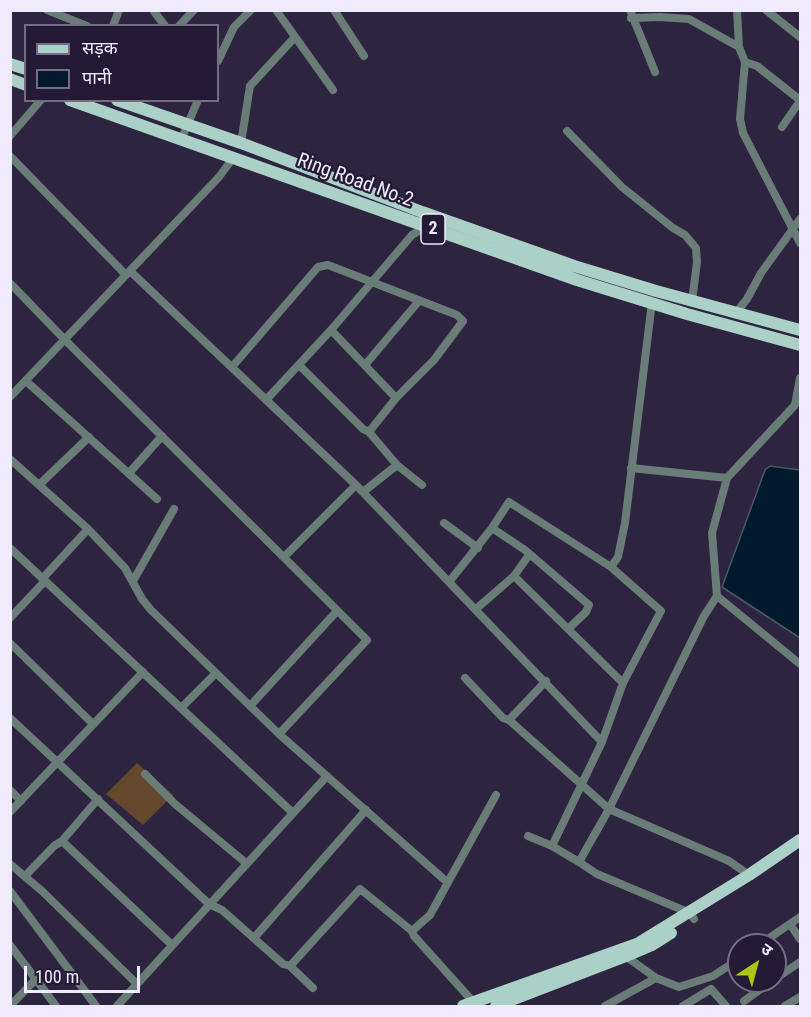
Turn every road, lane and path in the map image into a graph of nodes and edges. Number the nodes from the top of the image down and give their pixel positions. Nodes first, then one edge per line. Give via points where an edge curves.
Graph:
1 (47, 10) edge
2 (79, 10) edge
3 (153, 10) edge
4 (194, 10) edge
5 (251, 10) edge
6 (276, 10) edge
7 (334, 10) edge
8 (737, 10) edge
9 (766, 10) edge
10 (630, 14) edge
11 (79, 22) junction
12 (83, 24) edge
13 (164, 24) edge
14 (182, 24) edge
15 (295, 37) junction
16 (801, 37) edge
17 (739, 47) junction
18 (221, 49) edge
19 (364, 56) dead end
20 (746, 62) junction
21 (655, 72) dead end
22 (333, 90) dead end
23 (801, 101) edge
24 (39, 102) edge
25 (75, 102) edge
26 (123, 102) edge
27 (197, 102) edge
28 (187, 124) junction
29 (782, 127) dead end
30 (567, 131) dead end
31 (10, 136) edge
32 (181, 140) junction
33 (241, 143) junction
34 (10, 156) edge
35 (233, 158) junction
36 (801, 219) edge
37 (425, 226) junction
38 (792, 229) junction
39 (801, 243) edge
40 (128, 273) junction
41 (372, 282) junction
42 (10, 283) edge
43 (419, 301) junction
44 (692, 301) junction
45 (652, 303) junction
46 (736, 313) junction
47 (331, 330) junction
48 (801, 330) edge
49 (65, 340) junction
50 (801, 345) edge
51 (365, 365) junction
52 (299, 366) junction
53 (232, 368) junction
54 (801, 378) edge
55 (26, 381) junction
56 (10, 397) edge
57 (396, 398) junction
58 (266, 400) junction
59 (369, 432) junction
60 (162, 436) junction
61 (89, 437) junction
62 (10, 459) edge
63 (18, 465) junction
64 (397, 465) junction
65 (631, 468) junction
66 (10, 473) edge
67 (129, 473) junction
68 (728, 478) junction
69 (39, 485) junction
70 (356, 485) junction
71 (422, 485) dead end
72 (363, 492) junction
73 (157, 499) dead end
74 (174, 509) dead end
75 (444, 523) dead end
76 (492, 528) junction
77 (88, 529) junction
78 (10, 548) edge
79 (478, 548) junction
80 (529, 555) junction
81 (284, 557) junction
82 (610, 567) junction
83 (514, 576) junction
84 (44, 579) junction
85 (133, 581) junction
86 (449, 582) junction
87 (717, 596) junction
88 (476, 609) junction
89 (337, 610) junction
90 (10, 618) edge
91 (568, 629) junction
92 (10, 643) edge
93 (801, 663) edge
94 (143, 672) junction
95 (216, 673) junction
96 (465, 678) dead end
97 (546, 681) junction
98 (623, 683) junction
99 (250, 706) junction
100 (181, 708) junction
101 (10, 718) edge
102 (509, 720) junction
103 (93, 723) junction
104 (279, 734) junction
105 (602, 742) junction
106 (57, 762) junction
107 (145, 774) dead end
108 (327, 776) junction
109 (581, 785) junction
110 (10, 790) edge
111 (496, 795) dead end
112 (98, 799) junction
113 (21, 801) junction
114 (609, 809) junction
115 (366, 810) junction
116 (10, 812) edge
117 (293, 813) junction
118 (528, 836) dead end
119 (801, 840) edge
120 (62, 841) junction
121 (552, 846) junction
122 (801, 849) edge
123 (579, 862) junction
124 (246, 863) junction
125 (10, 864) edge
126 (749, 875) junction
127 (25, 876) junction
128 (447, 882) junction
129 (10, 891) edge
130 (209, 904) junction
131 (692, 916) junction
132 (801, 917) edge
133 (790, 924) junction
134 (412, 931) junction
135 (777, 933) edge
136 (254, 938) junction
137 (801, 939) edge
138 (10, 945) edge
139 (172, 945) junction
140 (622, 953) junction
141 (801, 962) edge
142 (290, 966) junction
143 (727, 967) edge
144 (787, 971) edge
145 (36, 978) junction
146 (656, 978) junction
147 (136, 984) junction
148 (313, 988) dead end
149 (755, 993) edge
150 (801, 997) edge
151 (744, 1001) dead end
152 (472, 1005) edge
153 (10, 1006) edge
154 (56, 1006) edge
155 (96, 1006) edge
156 (117, 1006) edge
157 (496, 1006) edge
158 (605, 1006) edge
159 (684, 1006) edge
160 (726, 1006) edge
161 (785, 1006) edge

1 - 11 street
2 - 11 street
3 - 13 street
4 - 14 street
5 - 18 street via 234,27
6 - 15 street
7 - 19 street
8 - 17 street
9 - 16 street
10 - 17 street via 689,19
10 - 21 street
11 - 12 street
15 - 22 street
15 - 33 street via 250,86
17 - 20 street
20 - 23 street via 757,66
20 - 38 street via 740,118 743,133
23 - 29 street
24 - 31 street
25 - 32 main road, Ring Road No.2 / 2
26 - 28 main road, Ring Road No.2 / 2
27 - 28 street
28 - 32 street
28 - 33 main road, Ring Road No.2 / 2
30 - 44 street via 622,187 685,235 696,248
32 - 35 main road, Ring Road No.2 / 2
33 - 44 main road, Ring Road No.2 / 2 via 563,262
34 - 40 street
35 - 37 main road, Ring Road No.2 / 2
35 - 40 street
36 - 38 street
37 - 41 street via 412,235
37 - 45 main road, Ring Road No.2 / 2
38 - 39 street
38 - 46 street
40 - 49 street
40 - 53 street
41 - 43 street
41 - 47 street
41 - 53 street via 328,265 318,267
42 - 49 street
43 - 51 street
43 - 57 street via 463,321 434,360
44 - 46 main road, Ring Road No.2 / 2
45 - 50 main road, Ring Road No.2 / 2
45 - 65 street
46 - 48 main road, Ring Road No.2 / 2
47 - 51 street
47 - 52 street
49 - 55 street
49 - 60 street
51 - 57 street
52 - 58 street
52 - 59 street
53 - 58 street
54 - 68 street via 795,405
55 - 56 street
55 - 61 street
57 - 59 street
58 - 70 street
59 - 64 street
60 - 67 street
60 - 81 street
61 - 67 street
61 - 69 street
62 - 63 street
63 - 66 street
63 - 69 street
64 - 71 street
64 - 72 street
65 - 68 street
65 - 82 street via 618,557
67 - 73 street
68 - 87 street via 712,533
69 - 77 street
70 - 72 street
70 - 81 street
72 - 86 street
74 - 85 street
75 - 79 street
76 - 79 street
76 - 80 street
76 - 82 street via 509,502
77 - 84 street
77 - 85 street
78 - 84 street
79 - 86 street
80 - 83 street
80 - 91 street via 589,605
81 - 89 street
82 - 98 street via 661,611
83 - 88 street
83 - 91 street
84 - 90 street
84 - 94 street
85 - 95 street via 151,610
86 - 88 street
87 - 93 street
87 - 114 street
88 - 97 street
89 - 99 street
89 - 104 street via 367,640
91 - 98 street
92 - 103 street
94 - 100 street
94 - 103 street
95 - 99 street
95 - 100 street
96 - 102 street
97 - 102 street
97 - 105 street
98 - 105 street
99 - 104 street
100 - 117 street
101 - 106 street
102 - 109 street
103 - 106 street
104 - 108 street
105 - 109 street
106 - 112 street
106 - 113 street
107 - 124 street
108 - 115 street
108 - 117 street
109 - 114 street
109 - 121 street
110 - 113 street
111 - 128 street
112 - 120 street
112 - 130 street
113 - 116 street
114 - 123 street
114 - 126 street via 729,861
115 - 128 street
115 - 136 street
117 - 124 street
118 - 121 street
119 - 126 main road
120 - 127 street
120 - 139 street
121 - 123 street
122 - 131 main road
123 - 131 street
124 - 130 street
125 - 127 street
126 - 131 main road
127 - 147 street
128 - 134 street via 430,915
129 - 155 street
130 - 136 street via 222,910
130 - 139 street
131 - 140 main road
132 - 133 street
133 - 135 street
133 - 137 street
134 - 142 street via 360,889
134 - 152 street
136 - 142 street
138 - 145 street
139 - 147 street
140 - 146 street
140 - 152 main road
140 - 157 main road
141 - 144 street
142 - 148 street
143 - 146 street via 713,976 679,987
145 - 153 street
145 - 154 street
146 - 158 street
147 - 156 street
149 - 151 street
150 - 161 street
159 - 160 street via 711,989

